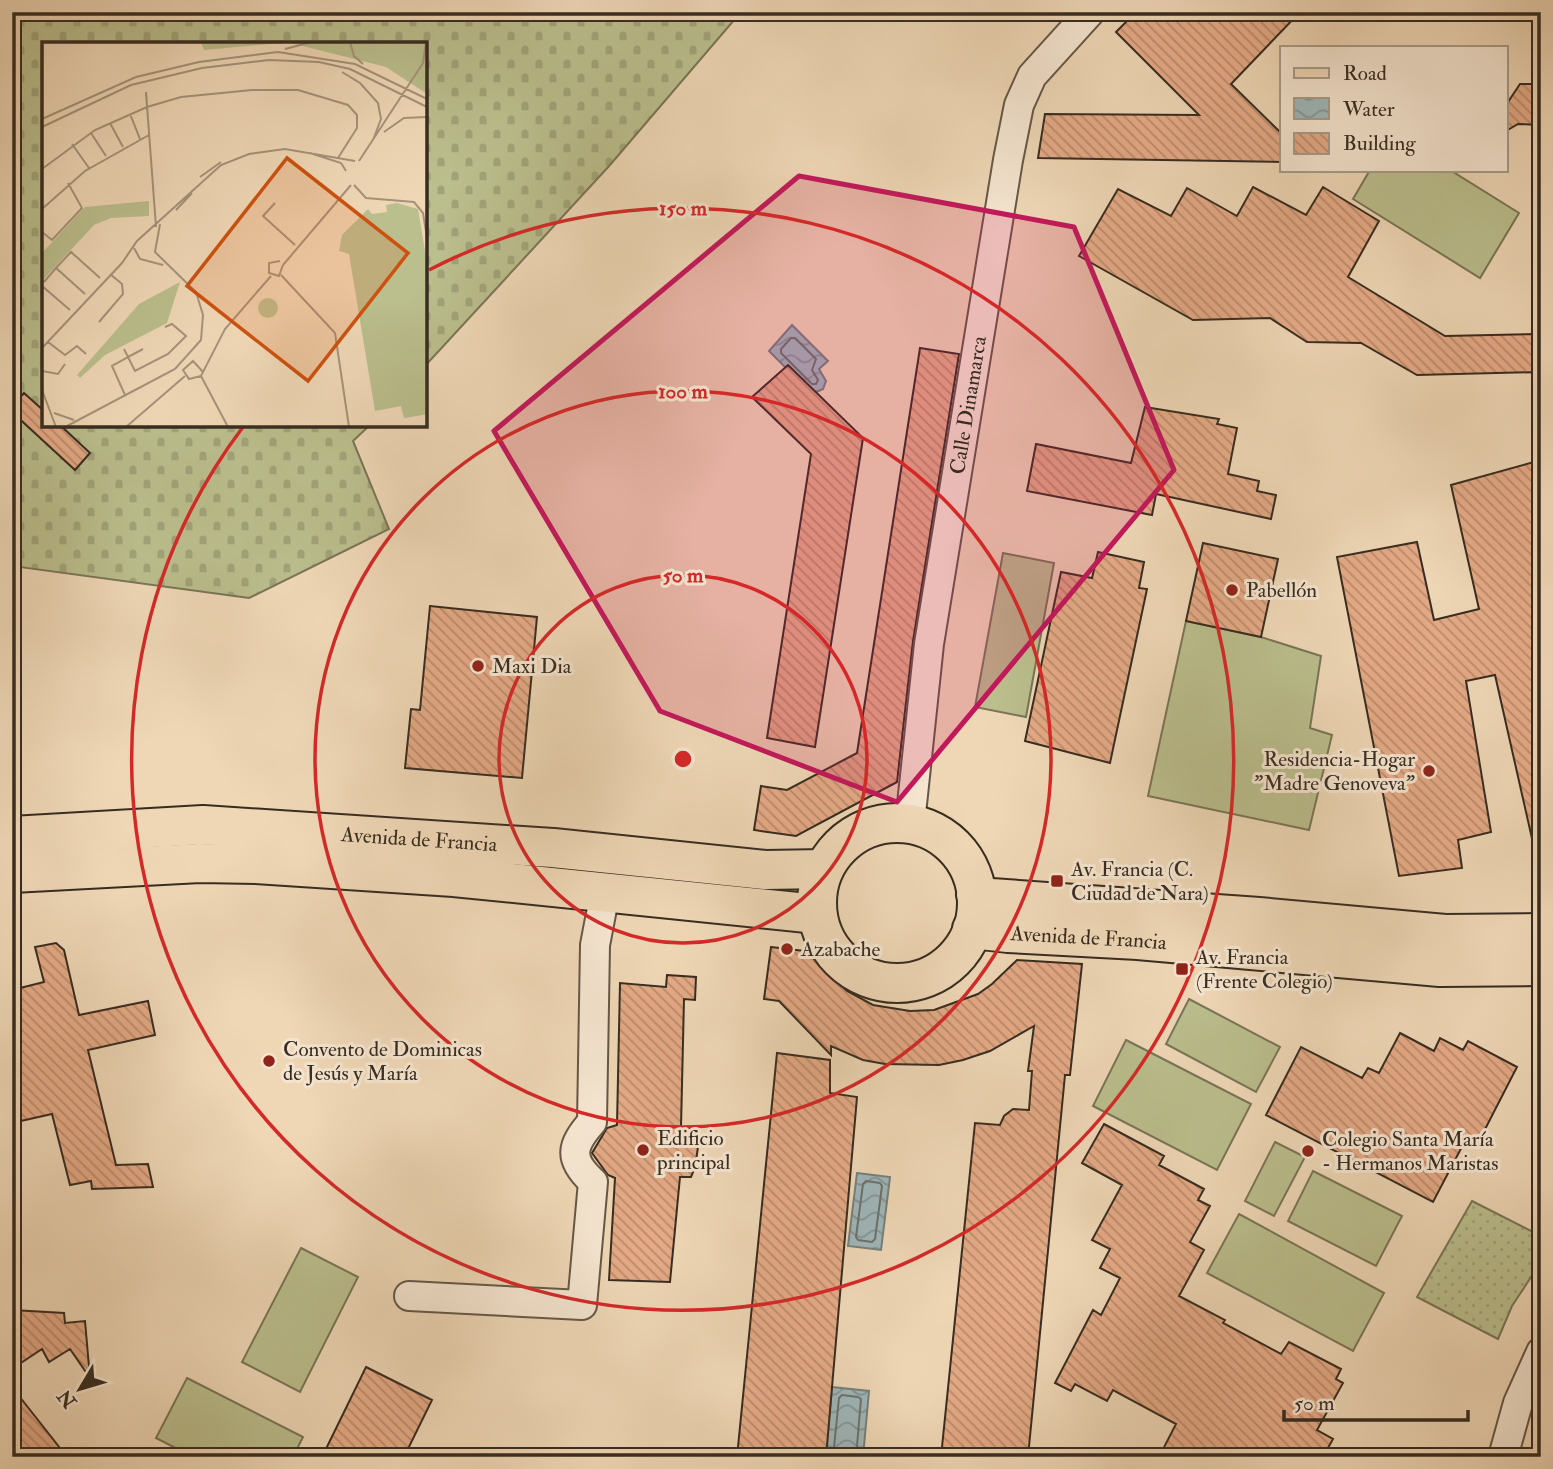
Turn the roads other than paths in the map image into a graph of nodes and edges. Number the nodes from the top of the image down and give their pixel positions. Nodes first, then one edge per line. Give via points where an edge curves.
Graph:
1 (1090, 12) edge
2 (910, 823) junction
3 (12, 836) edge
4 (824, 869) junction
5 (12, 873) edge
6 (605, 893) junction
7 (974, 911) junction
8 (817, 914) junction
9 (1541, 933) edge
10 (1541, 966) edge
11 (409, 1296) dead end
12 (1541, 1352) edge
13 (1503, 1457) edge

1 - 2 street, Calle Dinamarca via 1032,76 1019,105 929,644
2 - 4 main road via 889,822 850,837
2 - 7 main road via 930,830 961,855 971,874
3 - 4 main road, Avenida de Francia via 202,825 553,848 765,870
4 - 8 main road
5 - 6 main road, Avenida de Francia via 256,864
6 - 8 main road, Avenida de Francia
6 - 11 street via 595,945 592,1122 575,1150 576,1161 593,1182 582,1304
7 - 8 main road via 960,953 940,971 915,981 889,983 863,976 841,961 825,939
7 - 9 main road, Avenida de Francia via 991,898 1445,934
7 - 10 main road, Avenida de Francia via 1008,933 1437,967
12 - 13 street via 1518,1403

